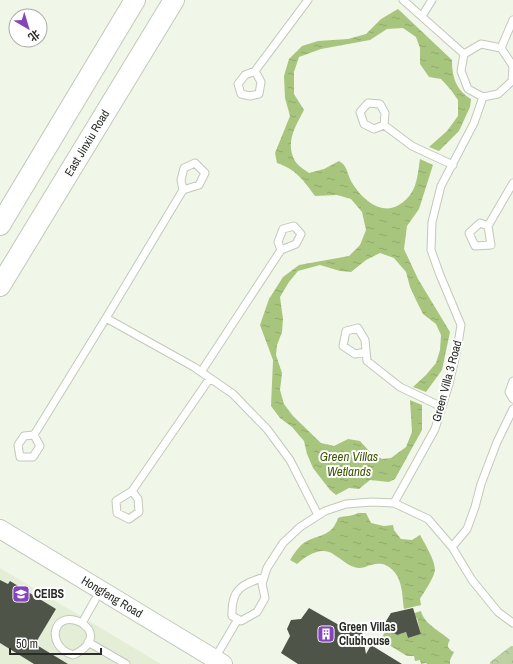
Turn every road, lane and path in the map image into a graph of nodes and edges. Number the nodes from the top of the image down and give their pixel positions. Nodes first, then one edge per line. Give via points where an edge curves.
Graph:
1 (135, 0) edge
2 (174, 0) edge
3 (308, 0) edge
4 (403, 0) edge
5 (432, 0) edge
6 (422, 16) junction
7 (513, 20) edge
8 (501, 48) junction
9 (464, 54) junction
10 (255, 71) dead end
11 (512, 81) edge
12 (483, 97) junction
13 (384, 125) dead end
14 (453, 165) junction
15 (513, 183) edge
16 (183, 190) dead end
17 (0, 224) edge
18 (488, 226) dead end
19 (281, 250) dead end
20 (0, 286) edge
21 (106, 318) junction
22 (366, 352) dead end
23 (201, 372) junction
24 (210, 378) junction
25 (513, 381) edge
26 (513, 399) edge
27 (442, 407) junction
28 (513, 409) edge
29 (34, 435) dead end
30 (132, 491) dead end
31 (394, 503) junction
32 (318, 515) junction
33 (0, 529) edge
34 (0, 544) edge
35 (452, 547) junction
36 (264, 577) junction
37 (95, 600) junction
38 (238, 619) junction
39 (82, 623) junction
40 (513, 623) edge
41 (88, 642) junction
42 (213, 662) edge
43 (126, 664) edge

1 - 17 main road
2 - 20 main road, East Jinxiu Road
3 - 10 lane
4 - 6 lane
5 - 6 lane
6 - 9 lane
7 - 8 lane
8 - 9 lane via 481,44
8 - 11 lane via 513,66
9 - 12 lane via 461,71 468,89
11 - 12 lane via 498,94
12 - 14 lane, Green Villa 3 Road via 474,123
13 - 14 lane via 412,146
14 - 27 lane, Green Villa 3 Road via 441,186 432,222 431,250 461,325
15 - 18 lane
16 - 21 lane
19 - 23 lane
21 - 23 lane
21 - 29 lane
22 - 27 lane via 366,361 400,387
23 - 24 lane
24 - 30 lane
24 - 32 lane via 233,394 267,429 290,460
25 - 26 lane via 509,392
27 - 31 lane, Green Villa 3 Road via 435,429
28 - 35 lane via 497,442 467,529
31 - 32 lane via 346,504
31 - 35 lane via 428,519
32 - 36 lane via 283,543
33 - 42 street, Hongfeng Road
34 - 37 street, Hongfeng Road
35 - 40 lane via 472,580 498,612
36 - 38 lane via 262,584 265,598 257,612 241,621
36 - 38 lane via 248,582 237,591 232,602 232,616
37 - 39 lane
37 - 42 street, Hongfeng Road
38 - 42 lane
39 - 41 lane via 89,630
39 - 41 lane via 66,619 55,631 55,640 73,655 83,650
41 - 43 lane

